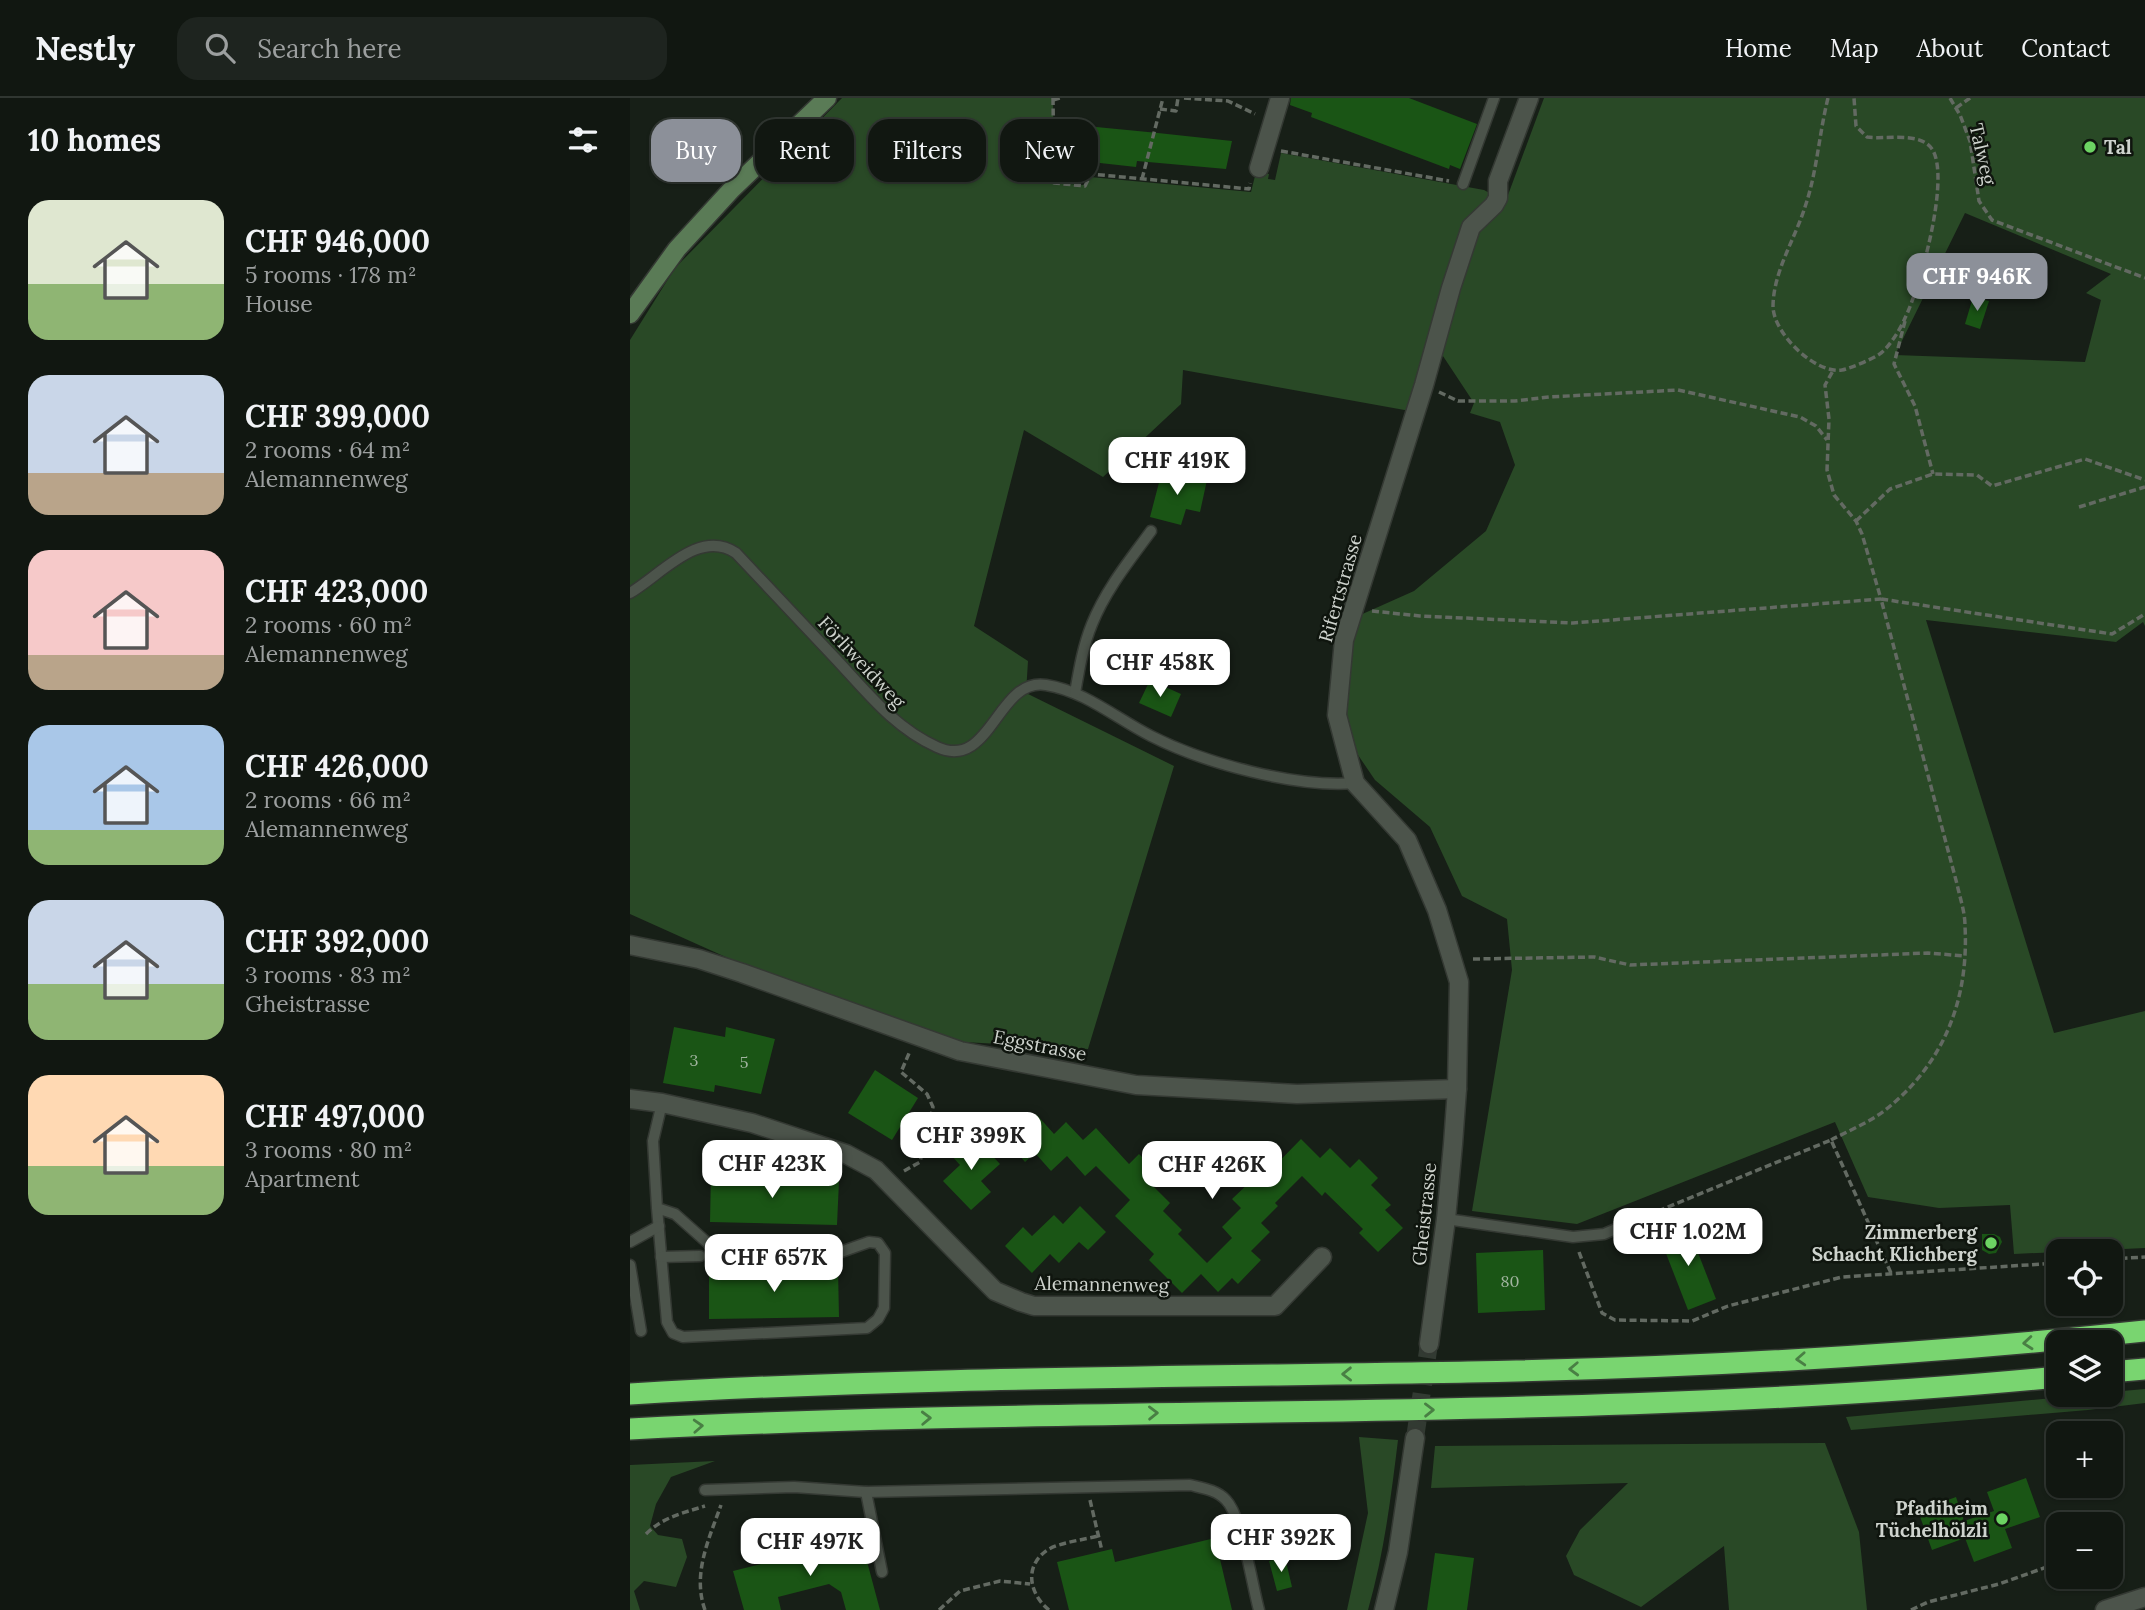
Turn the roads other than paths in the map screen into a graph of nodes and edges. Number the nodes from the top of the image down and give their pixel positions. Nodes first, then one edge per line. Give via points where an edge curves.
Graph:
1 (827, 98) edge
2 (1280, 98) edge
3 (1494, 98) edge
4 (1529, 98) edge
5 (1259, 167) dead end
6 (1463, 184) dead end
7 (630, 314) edge
8 (1151, 530) dead end
9 (630, 593) edge
10 (1076, 693) junction
11 (1355, 783) junction
12 (630, 945) edge
13 (1457, 1089) junction
14 (630, 1099) edge
15 (662, 1103) junction
16 (657, 1208) junction
17 (1644, 1217) road end
18 (1446, 1219) junction
19 (659, 1226) junction
20 (630, 1242) edge
21 (699, 1256) dead end
22 (661, 1257) junction
23 (1322, 1257) dead end
24 (630, 1265) edge
25 (641, 1331) dead end
26 (2145, 1331) edge
27 (1429, 1344) tunnel mouth
28 (2145, 1369) edge
29 (2123, 1371) edge
30 (2046, 1378) edge
31 (630, 1394) edge
32 (630, 1429) edge
33 (1415, 1437) tunnel mouth
34 (705, 1490) dead end
35 (866, 1492) junction
36 (882, 1572) dead end
37 (2145, 1597) edge
38 (1259, 1610) edge
39 (1384, 1610) edge
40 (2105, 1610) edge

1 - 7 main road via 677,249
2 - 5 street
3 - 6 lane
4 - 11 street, Rifertstrasse via 1498,181 1499,198 1471,227 1344,640 1337,715
8 - 10 lane via 1113,582 1092,623
9 - 10 lane, Förliweidweg via 691,552 715,544 727,546 894,722 951,752 965,750 979,740 1026,687 1044,684
10 - 11 lane, Förliweidweg via 1152,737 1202,757 1270,775 1336,785
11 - 13 street, Rifertstrasse via 1407,840 1437,910 1459,982
12 - 13 street, Eggstrasse via 699,959 960,1051 1136,1085 1297,1094
13 - 18 street, Gheistrasse
14 - 15 street, Alemannenweg
15 - 16 lane via 653,1141
15 - 23 street, Alemannenweg via 752,1123 846,1154 876,1170 995,1291 1034,1306 1275,1306
16 - 19 lane
16 - 22 lane via 674,1214 720,1254 838,1253 878,1243 885,1253 884,1308 867,1328 683,1338 673,1333 667,1322
17 - 18 lane via 1604,1234 1573,1237
18 - 27 street, Gheistrasse
19 - 20 lane
19 - 22 lane
21 - 22 lane
24 - 25 lane
26 -> 31 highway via 1710,1364 973,1380
28 - 29 highway
32 -> 30 highway via 948,1417 1578,1407 1869,1393
33 - 39 street via 1398,1552
34 - 35 lane via 794,1487
35 - 36 lane
35 - 38 lane via 1190,1485 1212,1490 1226,1500 1237,1523
37 - 40 street

